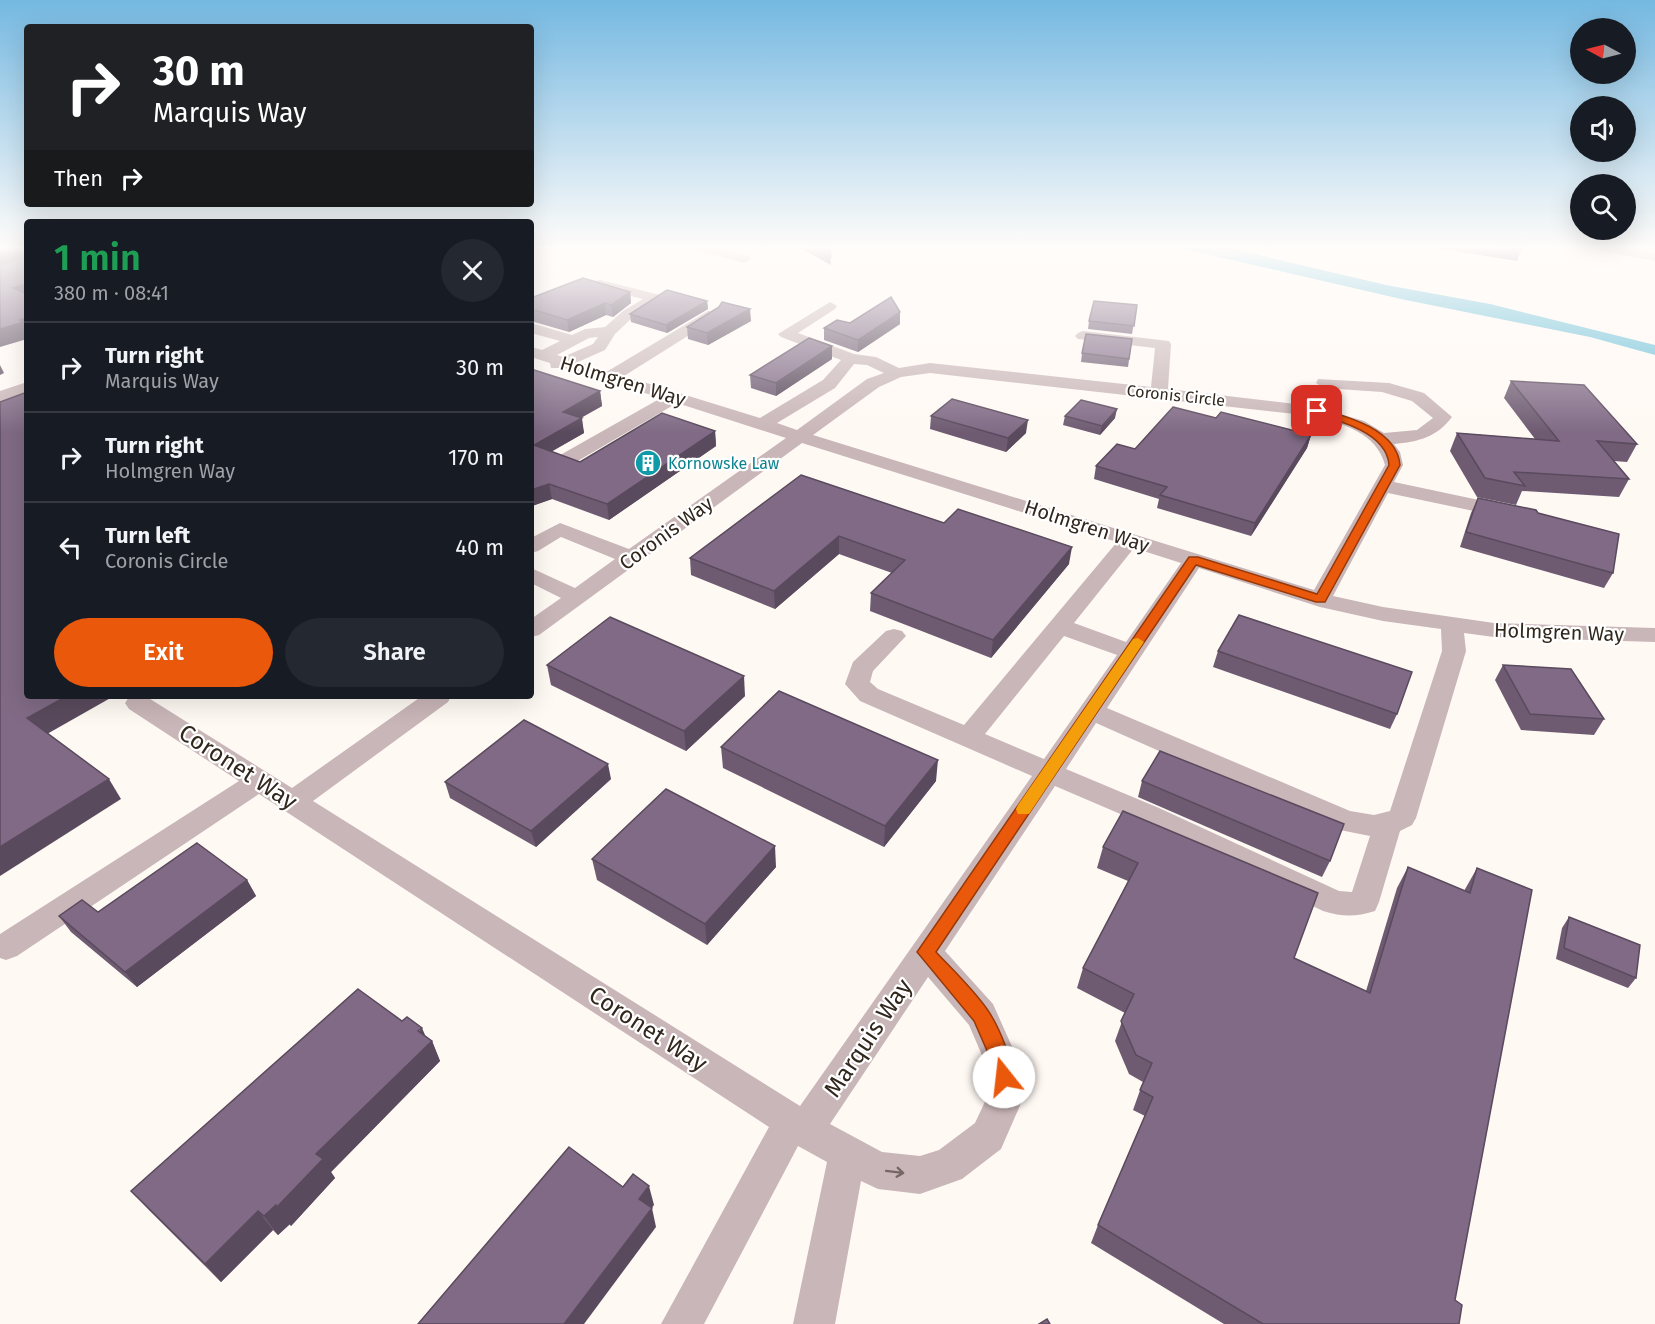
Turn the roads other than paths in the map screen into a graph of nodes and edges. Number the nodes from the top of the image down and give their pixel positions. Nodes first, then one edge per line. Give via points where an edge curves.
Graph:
1 (635, 310) edge
2 (824, 310) edge
3 (714, 314) edge
4 (534, 329) edge
5 (609, 332) junction
6 (1083, 336) edge
7 (573, 340) junction
8 (850, 359) junction
9 (537, 362) edge
10 (562, 371) junction
11 (897, 373) junction
12 (611, 383) junction
13 (1324, 383) dead end
14 (829, 384) junction
15 (24, 388) edge
16 (860, 393) junction
17 (1159, 393) junction
18 (0, 397) edge
19 (675, 397) junction
20 (763, 424) junction
21 (801, 435) junction
22 (1381, 439) junction
23 (569, 458) edge
24 (1383, 486) junction
25 (1528, 516) edge
26 (1130, 540) junction
27 (534, 546) edge
28 (631, 558) junction
29 (1194, 560) junction
30 (534, 576) edge
31 (577, 597) junction
32 (1320, 600) junction
33 (1059, 626) junction
34 (1452, 626) junction
35 (534, 628) edge
36 (1655, 635) edge
37 (894, 636) dead end
38 (1131, 652) junction
39 (435, 699) edge
40 (138, 703) dead end
41 (1091, 711) junction
42 (968, 738) junction
43 (1049, 772) junction
44 (259, 781) junction
45 (292, 802) junction
46 (1387, 826) junction
47 (6, 947) dead end
48 (926, 952) junction
49 (799, 1126) junction
50 (847, 1153) junction
51 (682, 1324) edge
52 (814, 1324) edge

1 - 5 street
2 - 8 street via 786,333
3 - 12 street
4 - 7 street
5 - 7 street via 585,334
5 - 10 street via 599,347
6 - 17 street via 1163,344
7 - 9 street
8 - 11 street via 870,360
8 - 14 street
9 - 10 street, Holmgren Way
10 - 12 street, Holmgren Way
11 - 16 street, Coronis Circle
11 - 17 street, Coronis Circle via 947,369
12 - 19 street, Holmgren Way
13 - 22 street via 1401,392 1418,397 1443,417 1433,430 1416,436
14 - 16 street
14 - 20 street
15 - 18 street
16 - 21 street, Coronis Circle
17 - 22 street, Coronis Circle via 1317,411 1356,424
19 - 20 street, Holmgren Way
19 - 23 street
20 - 21 street, Holmgren Way
21 - 26 street, Holmgren Way
21 - 28 street, Coronis Way
22 - 24 street via 1394,457
24 - 25 street
24 - 32 street
26 - 29 street, Holmgren Way
26 - 33 street
27 - 28 street via 560,529
28 - 31 street, Coronis Way
29 - 32 street, Holmgren Way
29 - 38 street, Marquis Way
30 - 31 street
31 - 35 street, Coronis Way
32 - 34 street, Holmgren Way
33 - 38 street
33 - 42 street
34 - 36 street, Holmgren Way
34 - 46 street via 1454,651 1402,818
37 - 42 street via 862,669 857,684 869,695
38 - 41 street, Marquis Way
39 - 45 street
40 - 44 street, Coronet Way
41 - 43 street, Marquis Way
41 - 46 street via 1345,821 1370,827
42 - 43 street
43 - 46 street via 1334,902 1350,905 1364,902
43 - 48 street, Marquis Way
44 - 45 street, Coronet Way
44 - 47 street
45 - 49 street, Coronet Way
48 - 49 street, Marquis Way
50 -> 48 street, Coronet Way via 878,1170 920,1175 949,1166 988,1136 1007,1094 1001,1060 981,1016
49 - 50 street, Coronet Way
49 - 51 street, Marquis Way
50 - 52 street

